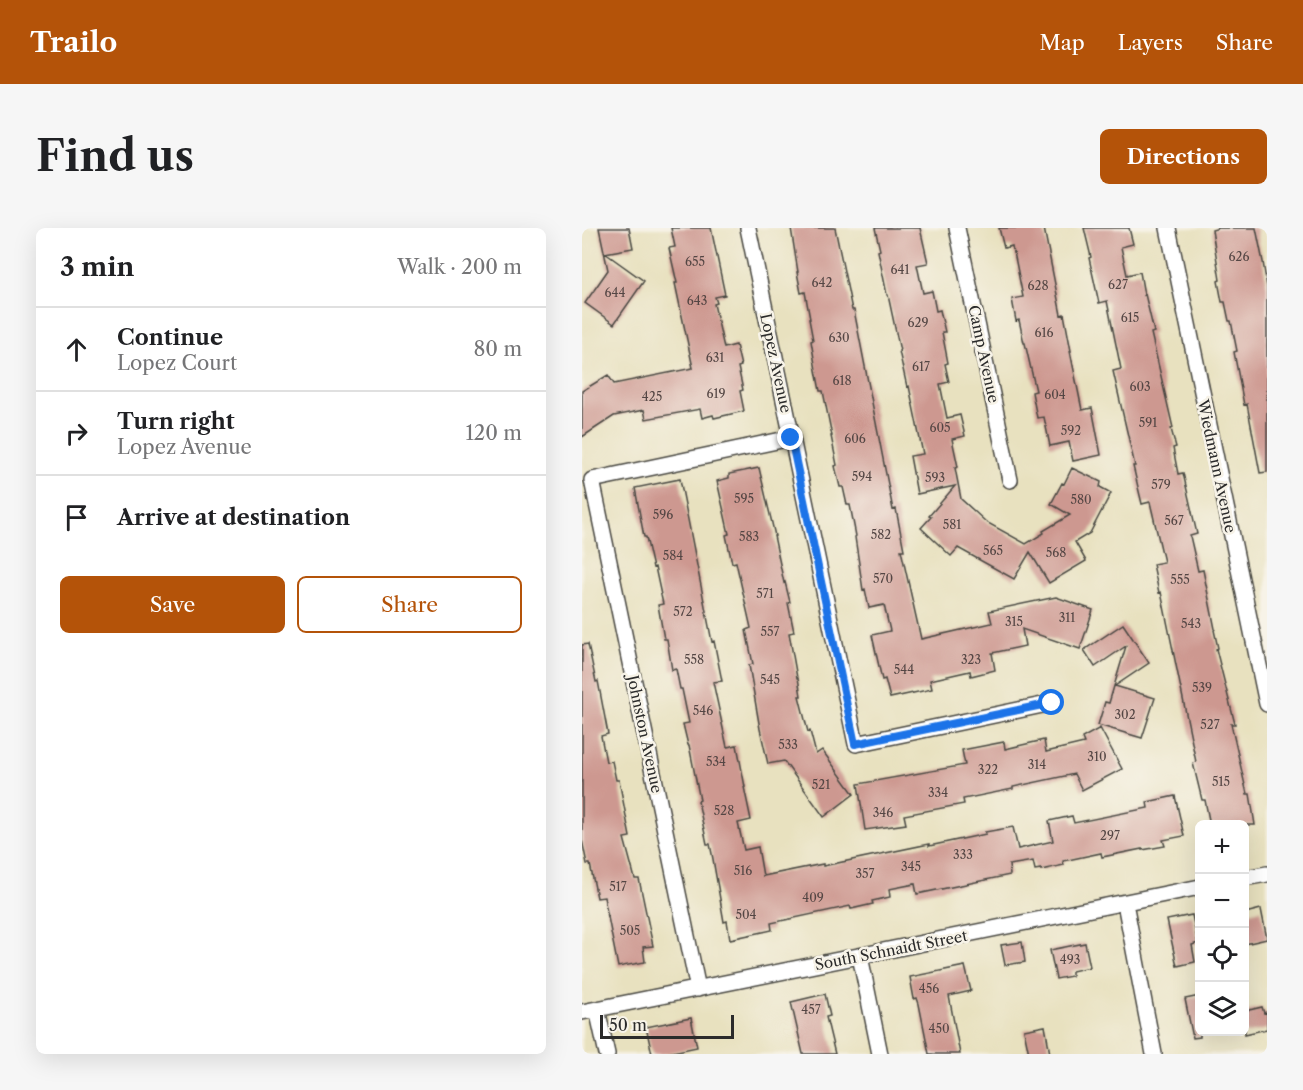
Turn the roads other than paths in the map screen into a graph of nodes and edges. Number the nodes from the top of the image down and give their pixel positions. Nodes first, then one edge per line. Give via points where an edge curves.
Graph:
1 (748, 228) edge
2 (957, 228) edge
3 (1168, 228) edge
4 (791, 438) junction
5 (1010, 480) dead end
6 (1262, 656) edge
7 (1052, 703) dead end
8 (1267, 704) edge
9 (1267, 874) edge
10 (1249, 877) edge
11 (1195, 888) edge
12 (1125, 903) junction
13 (860, 956) junction
14 (698, 989) junction
15 (590, 1011) edge
16 (606, 1054) edge
17 (880, 1054) edge
18 (1154, 1054) edge

1 - 4 street, Lopez Avenue
2 - 5 street, Camp Avenue
3 - 6 street, Wiedmann Avenue
4 - 7 street, Lopez Avenue via 855,744
4 - 14 street, Johnston Avenue via 592,480
6 - 8 street, Wiedmann Avenue
9 - 10 street
11 - 12 street, South Schnaidt Street
12 - 13 street, South Schnaidt Street
12 - 18 street
13 - 14 street, South Schnaidt Street
13 - 17 street
14 - 15 street, South Schnaidt Street
15 - 16 street

